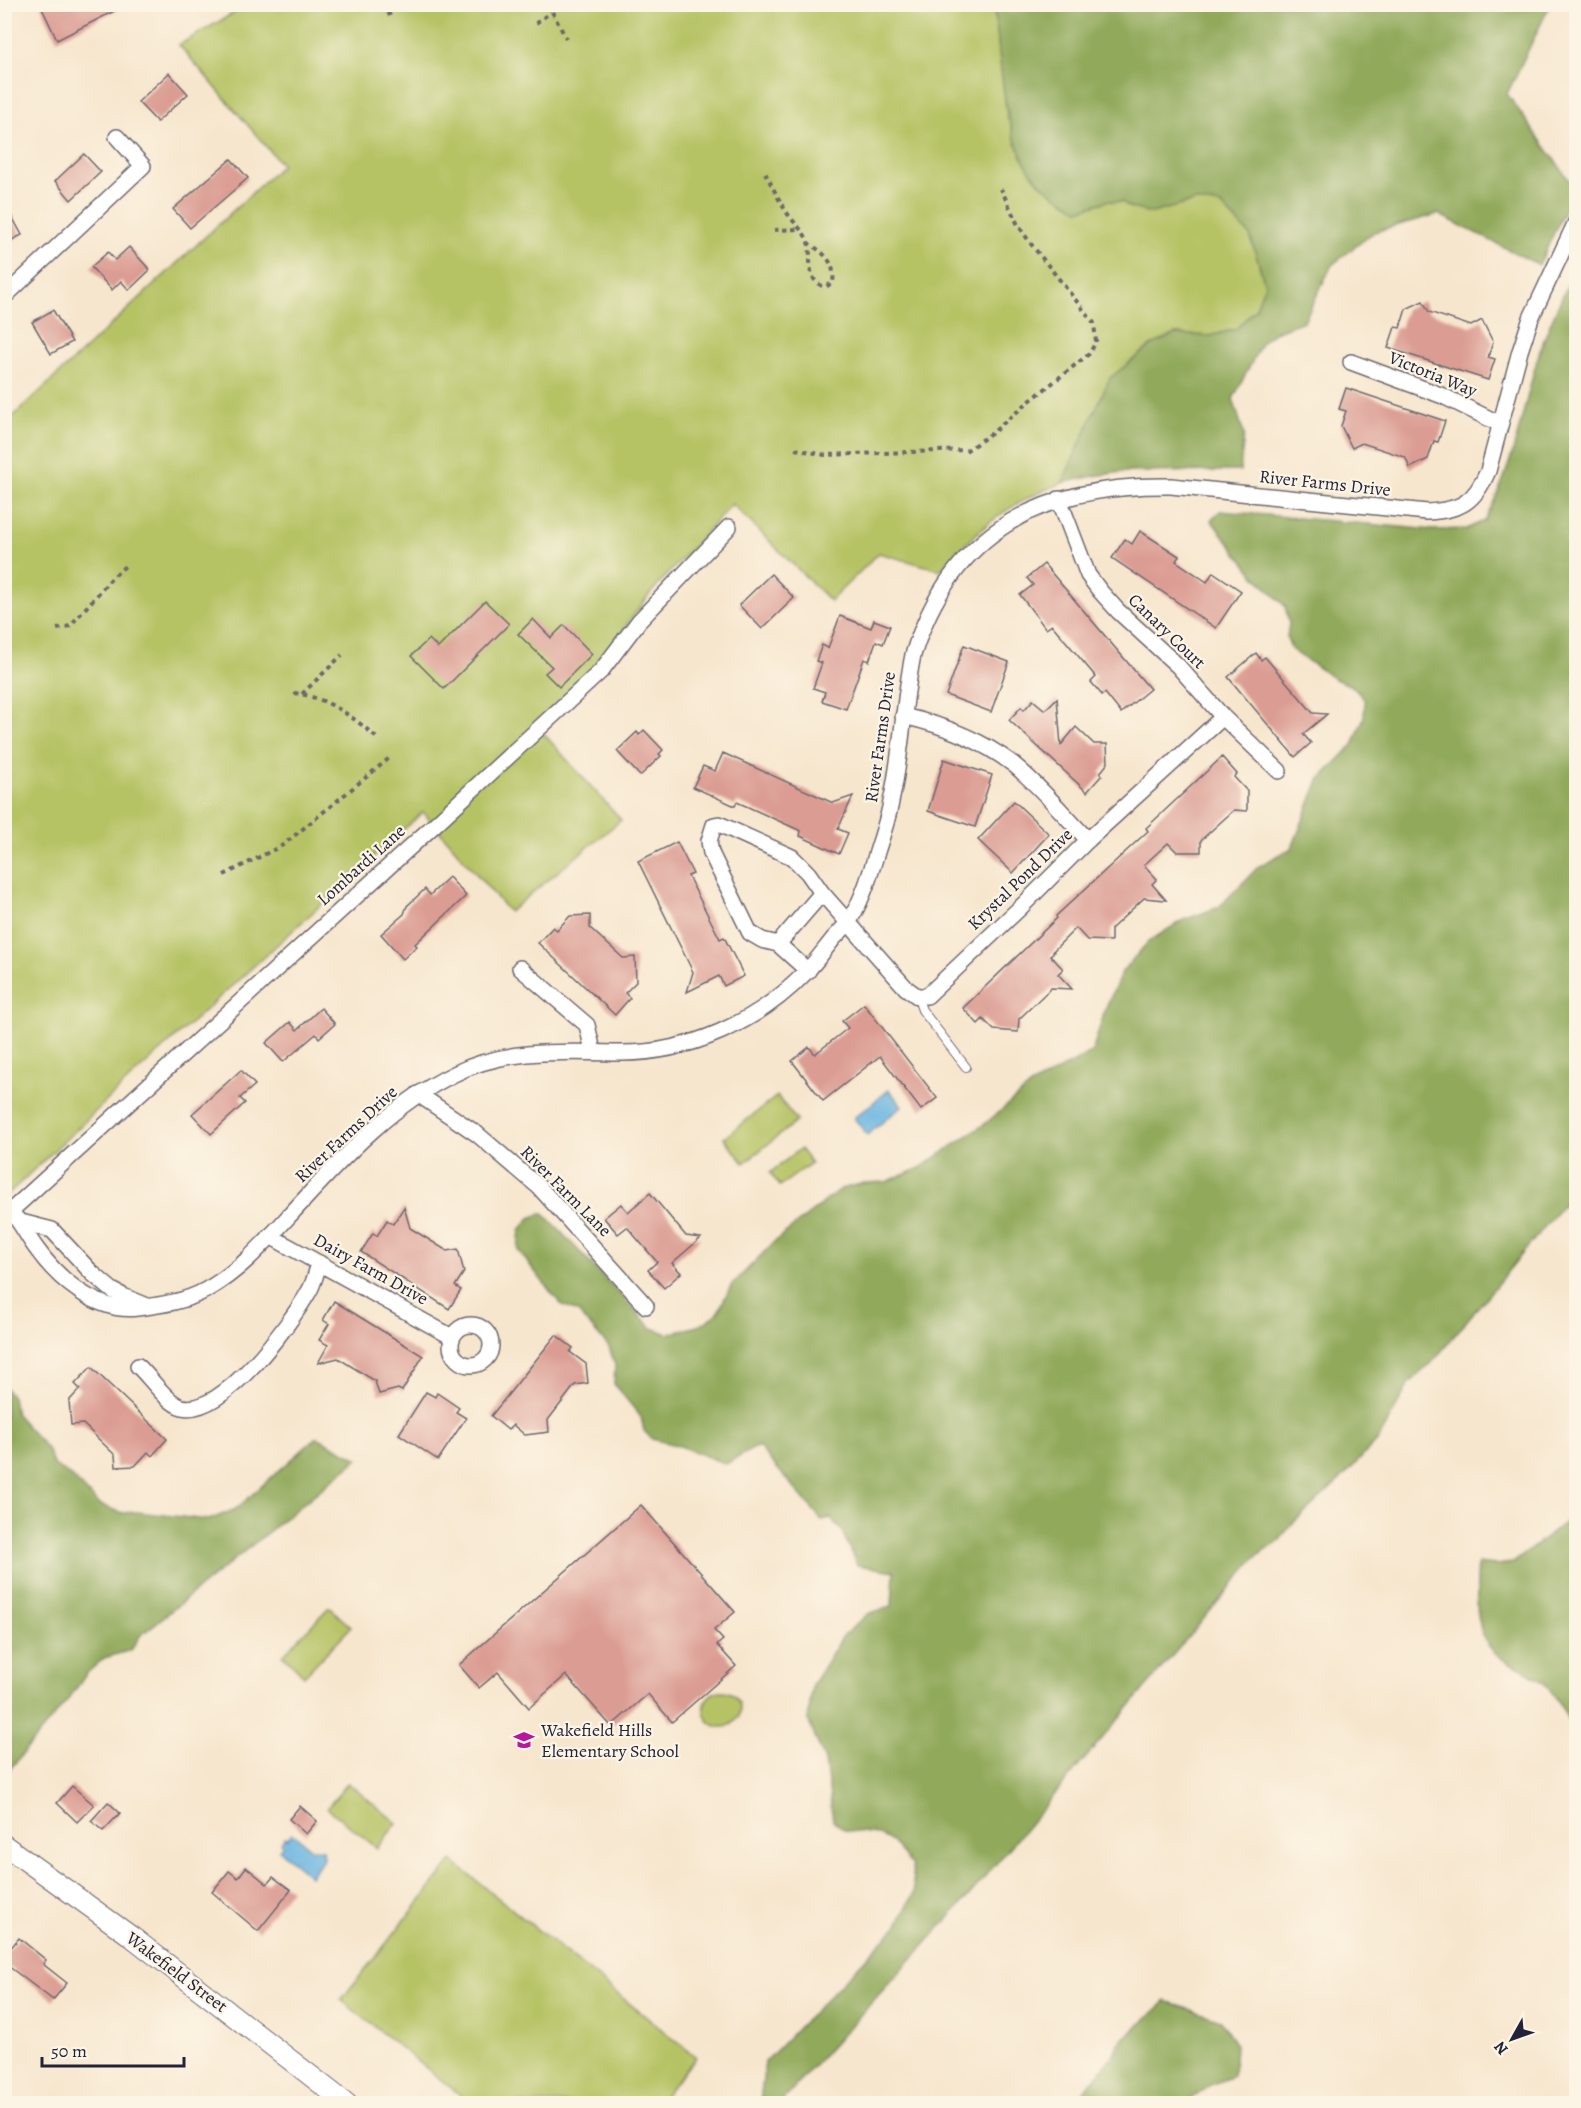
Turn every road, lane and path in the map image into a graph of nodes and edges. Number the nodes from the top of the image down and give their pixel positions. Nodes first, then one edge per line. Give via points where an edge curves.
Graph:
1 (384, 4) edge
2 (548, 4) edge
3 (551, 12) junction
4 (390, 15) dead end
5 (536, 22) dead end
6 (566, 38) dead end
7 (117, 137) dead end
8 (765, 173) dead end
9 (1001, 189) dead end
10 (1576, 222) edge
11 (800, 229) junction
12 (774, 230) dead end
13 (808, 243) junction
14 (4, 297) edge
15 (1351, 362) dead end
16 (1500, 424) junction
17 (795, 449) dead end
18 (1059, 499) junction
19 (729, 527) dead end
20 (125, 567) dead end
21 (57, 629) dead end
22 (342, 655) dead end
23 (294, 693) dead end
24 (302, 694) junction
25 (903, 716) junction
26 (1223, 717) junction
27 (378, 739) dead end
28 (392, 756) dead end
29 (1279, 771) dead end
30 (1088, 840) junction
31 (224, 875) dead end
32 (822, 892) junction
33 (848, 923) junction
34 (778, 944) junction
35 (520, 968) dead end
36 (808, 971) junction
37 (917, 996) junction
38 (593, 1052) junction
39 (966, 1067) dead end
40 (418, 1094) junction
41 (7, 1214) edge
42 (21, 1222) junction
43 (270, 1236) junction
44 (320, 1263) junction
45 (147, 1306) junction
46 (646, 1306) dead end
47 (452, 1337) dead end
48 (138, 1366) dead end
49 (4, 1845) edge
50 (347, 2103) edge

1 - 4 path
2 - 3 path
3 - 5 path
3 - 6 path
7 - 14 street via 143,166
8 - 11 path
9 - 17 path via 1031,244 1094,323 1096,342 1089,354 968,450 825,455
10 - 16 street, River Farms Drive via 1531,318
11 - 12 path
11 - 13 path
13 - 13 path via 813,277 825,287 833,282 833,269 825,255
15 - 16 street, Victoria Way via 1443,396
16 - 18 street, River Farms Drive via 1494,455 1480,490 1469,502 1444,510 1404,511 1171,486 1129,486
18 - 25 street, River Farms Drive via 1001,527 954,570 920,632 912,655
18 - 26 street, Canary Court via 1094,583
19 - 41 street, Lombardi Lane via 639,621 601,671
20 - 21 path via 70,626
22 - 24 path
23 - 24 path
24 - 27 path via 347,714
25 - 30 street via 933,723 990,748 1030,780
25 - 33 street, River Farms Drive via 888,817 868,882
26 - 29 street, Canary Court
26 - 30 street, Krystal Pond Drive
28 - 31 path via 283,845
30 - 37 street, Krystal Pond Drive via 934,991
32 - 33 street
32 - 34 street
32 - 34 street via 792,857 714,825 709,841 711,853 750,933
33 - 36 street, River Farms Drive
33 - 37 street
34 - 36 street
35 - 38 street via 588,1025
36 - 38 street, River Farms Drive via 765,1008 708,1037 639,1051
37 - 39 lane via 922,1010
38 - 40 street, River Farms Drive via 538,1053 487,1062 458,1071
40 - 43 street, River Farms Drive via 349,1153
40 - 46 street, River Farm Lane via 477,1134 539,1187
41 - 42 street, River Farms Drive
42 - 45 street via 52,1230 112,1290
42 - 45 street, River Farms Drive via 35,1248 84,1294 120,1309
43 - 44 street, Dairy Farm Drive
43 - 45 street, River Farms Drive via 234,1272 204,1291 180,1301
44 - 47 street, Dairy Farm Drive
44 - 48 street via 310,1290 285,1330 243,1377 211,1400 196,1407 179,1407
49 - 50 street, Wakefield Street via 132,1937

